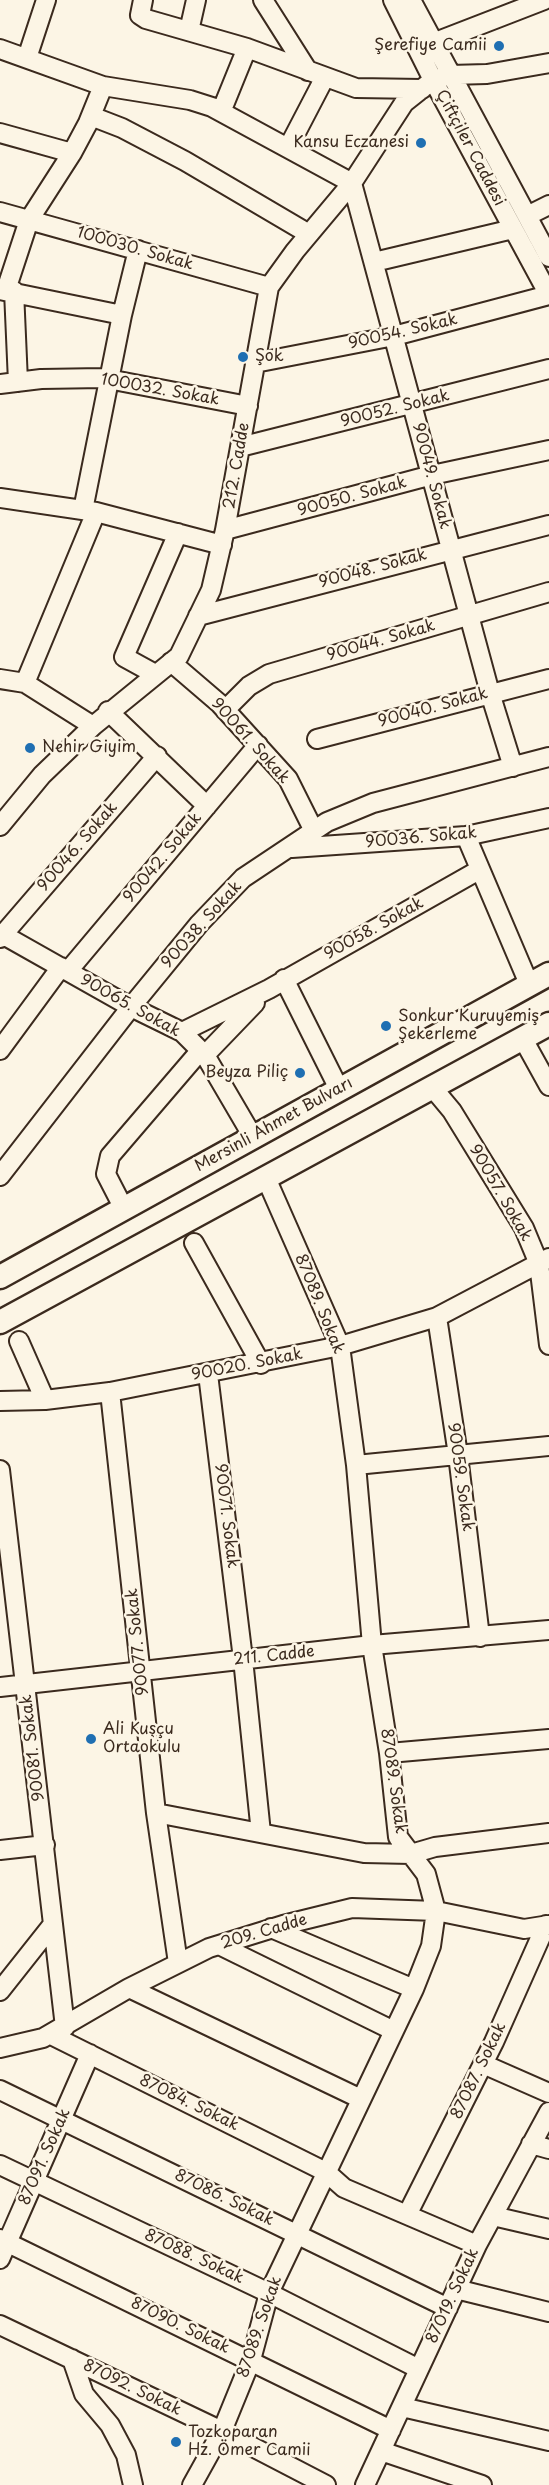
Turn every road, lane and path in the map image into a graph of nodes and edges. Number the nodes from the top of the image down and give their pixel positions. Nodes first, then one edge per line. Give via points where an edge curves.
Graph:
1 (46, 0) edge
2 (143, 0) edge
3 (196, 0) edge
4 (263, 0) edge
5 (393, 0) edge
6 (411, 0) edge
7 (544, 0) edge
8 (189, 31) junction
9 (433, 43) junction
10 (247, 48) junction
11 (0, 49) edge
12 (27, 58) junction
13 (549, 63) edge
14 (317, 74) junction
15 (435, 81) junction
16 (103, 86) junction
17 (221, 112) junction
18 (91, 116) junction
19 (0, 133) edge
20 (288, 148) junction
21 (72, 153) junction
22 (352, 183) junction
23 (549, 205) edge
24 (0, 212) edge
25 (527, 216) junction
26 (29, 220) junction
27 (513, 229) junction
28 (309, 234) junction
29 (138, 250) junction
30 (549, 257) edge
31 (374, 262) junction
32 (269, 287) junction
33 (548, 289) edge
34 (7, 290) edge
35 (122, 315) junction
36 (394, 336) junction
37 (255, 363) junction
38 (549, 369) edge
39 (109, 380) junction
40 (9, 383) edge
41 (412, 405) junction
42 (248, 406) junction
43 (240, 447) junction
44 (549, 450) edge
45 (432, 475) junction
46 (0, 498) edge
47 (89, 511) junction
48 (549, 525) edge
49 (178, 533) junction
50 (224, 537) junction
51 (450, 549) junction
52 (549, 592) edge
53 (198, 616) junction
54 (469, 616) junction
55 (171, 662) junction
56 (155, 674) junction
57 (0, 679) edge
58 (549, 679) edge
59 (25, 683) junction
60 (490, 693) junction
61 (225, 710) junction
62 (108, 711) junction
63 (93, 726) junction
64 (317, 739) dead end
65 (258, 746) junction
66 (157, 756) junction
67 (549, 757) edge
68 (513, 767) junction
69 (207, 806) junction
70 (549, 818) edge
71 (0, 826) edge
72 (314, 831) junction
73 (466, 837) junction
74 (291, 848) junction
75 (480, 870) junction
76 (1, 935) edge
77 (64, 969) junction
78 (539, 979) edge
79 (276, 984) junction
80 (131, 1007) junction
81 (549, 1024) edge
82 (182, 1032) junction
83 (523, 1039) junction
84 (0, 1050) edge
85 (203, 1053) junction
86 (549, 1086) edge
87 (432, 1087) junction
88 (339, 1089) junction
89 (254, 1137) junction
90 (0, 1176) edge
91 (267, 1178) junction
92 (124, 1209) junction
93 (194, 1243) dead end
94 (544, 1261) edge
95 (0, 1277) edge
96 (437, 1317) junction
97 (0, 1322) edge
98 (19, 1341) dead end
99 (549, 1345) edge
100 (340, 1346) junction
101 (261, 1364) junction
102 (208, 1374) junction
103 (110, 1392) junction
104 (45, 1400) junction
105 (0, 1401) edge
106 (549, 1446) edge
107 (458, 1455) junction
108 (356, 1465) junction
109 (0, 1470) edge
110 (549, 1630) edge
111 (480, 1637) junction
112 (372, 1645) junction
113 (243, 1659) junction
114 (141, 1671) junction
115 (25, 1684) junction
116 (0, 1687) edge
117 (549, 1739) edge
118 (389, 1753) junction
119 (156, 1813) junction
120 (261, 1833) junction
121 (549, 1833) edge
122 (45, 1845) junction
123 (0, 1850) edge
124 (411, 1854) junction
125 (436, 1911) junction
126 (53, 1924) junction
127 (548, 1925) edge
128 (271, 1928) junction
129 (219, 1945) junction
130 (178, 1963) junction
131 (129, 1988) junction
132 (414, 1989) junction
133 (0, 1991) edge
134 (58, 2031) junction
135 (394, 2031) junction
136 (0, 2048) edge
137 (90, 2054) junction
138 (483, 2064) junction
139 (0, 2090) edge
140 (549, 2093) edge
141 (361, 2099) junction
142 (549, 2112) edge
143 (61, 2120) junction
144 (540, 2147) edge
145 (0, 2165) edge
146 (326, 2172) junction
147 (34, 2181) junction
148 (407, 2215) junction
149 (493, 2216) junction
150 (549, 2229) edge
151 (297, 2234) junction
152 (477, 2245) junction
153 (2, 2247) edge
154 (456, 2289) junction
155 (268, 2293) junction
156 (448, 2308) junction
157 (549, 2312) edge
158 (0, 2325) edge
159 (72, 2359) junction
160 (251, 2360) junction
161 (419, 2369) junction
162 (402, 2407) junction
163 (391, 2430) junction
164 (222, 2431) junction
165 (549, 2441) edge
166 (381, 2451) junction
167 (442, 2479) edge
168 (133, 2485) edge
169 (192, 2485) edge
170 (327, 2485) edge
171 (365, 2485) edge
172 (482, 2485) edge

1 - 12 street
2 - 8 street via 140,15 146,20
3 - 8 street
4 - 14 street
5 - 15 street, Çiftçiler Caddesi
6 - 9 street, Çiftçiler Caddesi
7 - 9 street
8 - 10 street
9 - 15 street, Çiftçiler Caddesi
10 - 14 street
10 - 17 street
11 - 12 street
12 - 16 street
13 - 15 street
14 - 15 street via 356,88
14 - 20 street
15 - 22 street, 212. Cadde via 404,103
15 - 25 street, Çiftçiler Caddesi
15 - 27 street, Çiftçiler Caddesi
16 - 17 street via 190,100
16 - 18 street
17 - 20 street
18 - 21 street
18 - 28 street via 185,161
19 - 21 street
20 - 22 street
21 - 26 street
22 - 28 street, 212. Cadde
22 - 31 street, 90049. Sokak
23 - 25 street
24 - 26 street, 100030. Sokak
25 - 30 street, Çiftçiler Caddesi
26 - 29 street, 100030. Sokak
26 - 34 street
27 - 31 street
27 - 33 street, Çiftçiler Caddesi
28 - 32 street, 212. Cadde
29 - 32 street, 100030. Sokak
29 - 35 street
31 - 36 street, 90049. Sokak
32 - 37 street, 212. Cadde
33 - 36 street, 90054. Sokak
34 - 35 street
34 - 40 street
35 - 39 street
36 - 37 street, 90054. Sokak
36 - 41 street, 90049. Sokak
37 - 42 street, 212. Cadde
38 - 41 street, 90052. Sokak
39 - 40 street, 100032. Sokak via 41,379
39 - 42 street, 100032. Sokak
39 - 47 street
41 - 43 street, 90052. Sokak
41 - 45 street, 90049. Sokak
42 - 43 street, 212. Cadde
43 - 50 street, 212. Cadde
44 - 45 street, 90050. Sokak
45 - 50 street, 90050. Sokak
45 - 51 street, 90049. Sokak
46 - 47 street
47 - 49 street
47 - 59 street
48 - 51 street, 90048. Sokak
49 - 50 street
49 - 56 street via 124,657
50 - 53 street, 212. Cadde via 211,590
51 - 53 street, 90048. Sokak
51 - 54 street, 90049. Sokak
52 - 54 street, 90044. Sokak
53 - 55 street, 212. Cadde via 179,656
54 - 60 street, 90049. Sokak
54 - 61 street, 90044. Sokak via 269,674 249,686
55 - 56 street, 212. Cadde
55 - 61 street, 90061. Sokak
56 - 62 street, 212. Cadde
57 - 59 street
58 - 60 street, 90040. Sokak
59 - 63 street
60 - 64 street, 90040. Sokak
60 - 68 street, 90049. Sokak
61 - 65 street, 90061. Sokak
62 - 63 street, 212. Cadde
62 - 66 street
63 - 71 street, 212. Cadde via 42,775
65 - 69 street, 90042. Sokak
65 - 72 street, 90061. Sokak via 288,779
66 - 69 street
66 - 76 street, 90046. Sokak
67 - 68 street, 90038. Sokak
68 - 72 street, 90038. Sokak via 373,803
69 - 77 street, 90042. Sokak
70 - 73 street, 90036. Sokak
72 - 74 street, 90038. Sokak
73 - 74 street, 90036. Sokak
73 - 75 street
74 - 80 street, 90038. Sokak via 243,878 199,924
75 - 78 street
75 - 79 street, 90058. Sokak
76 - 77 street, 90065. Sokak
77 - 80 street, 90065. Sokak
77 - 84 street, 90042. Sokak
78 - 88 main road, Mersinli Ahmet Bulvarı
79 - 82 street, 90058. Sokak
79 - 85 street, 90058. Sokak
79 - 88 street
80 - 82 street, 90065. Sokak
80 - 90 street, 90038. Sokak
81 - 83 main road
82 - 85 street, 90065. Sokak
83 - 86 street
83 - 87 main road
85 - 89 street, 90065. Sokak
85 - 92 street, 90058. Sokak via 110,1156 106,1173
87 - 91 main road
87 - 94 street, 90057. Sokak via 452,1111
88 - 89 main road, Mersinli Ahmet Bulvarı
89 - 92 main road, Mersinli Ahmet Bulvarı
91 - 97 main road
91 - 100 street, 87089. Sokak
92 - 95 main road, Mersinli Ahmet Bulvarı
93 - 101 street
94 - 96 street, 90020. Sokak
94 - 99 street, 90057. Sokak
96 - 100 street, 90020. Sokak
96 - 107 street, 90059. Sokak
98 - 104 street
100 - 101 street, 90020. Sokak
100 - 108 street, 87089. Sokak
101 - 102 street, 90020. Sokak
102 - 103 street, 90020. Sokak
102 - 113 street, 90071. Sokak
103 - 104 street, 90020. Sokak
103 - 114 street, 90077. Sokak
104 - 105 street, 90020. Sokak
106 - 107 street
107 - 108 street
107 - 111 street, 90059. Sokak
108 - 112 street, 87089. Sokak
109 - 115 street, 90081. Sokak
110 - 111 street, 211. Cadde
111 - 112 street, 211. Cadde
112 - 113 street, 211. Cadde
112 - 118 street, 87089. Sokak
113 - 114 street, 211. Cadde
113 - 120 street, 90071. Sokak
114 - 115 street, 211. Cadde
114 - 119 street, 90077. Sokak
115 - 116 street, 211. Cadde
115 - 122 street, 90081. Sokak
117 - 118 street
118 - 124 street, 87089. Sokak via 398,1837
119 - 120 street
119 - 130 street, 90077. Sokak
120 - 124 street via 364,1853
121 - 124 street via 435,1846
122 - 123 street
122 - 126 street, 90081. Sokak
124 - 125 street, 87089. Sokak via 426,1874
125 - 127 street, 209. Cadde via 524,1929
125 - 128 street, 209. Cadde via 352,1908
125 - 132 street, 87089. Sokak via 431,1946
126 - 133 street
126 - 134 street, 90081. Sokak
127 - 138 street, 87087. Sokak
128 - 129 street, 209. Cadde
128 - 132 street
129 - 130 street, 209. Cadde
129 - 135 street
130 - 131 street, 209. Cadde
131 - 134 street, 209. Cadde
131 - 141 street
132 - 135 street, 87089. Sokak
134 - 136 street, 209. Cadde
134 - 137 street, 87084. Sokak
135 - 141 street, 87089. Sokak
137 - 143 street, 87091. Sokak
137 - 146 street, 87084. Sokak
138 - 140 street
138 - 148 street, 87087. Sokak
139 - 143 street, 87086. Sokak
141 - 146 street, 87089. Sokak
142 - 144 street, 87019. Sokak
143 - 147 street, 87091. Sokak
143 - 151 street, 87086. Sokak
144 - 149 street, 87019. Sokak
145 - 147 street, 87088. Sokak
146 - 148 street via 344,2188
146 - 151 street, 87089. Sokak
147 - 153 street, 87091. Sokak
147 - 155 street, 87088. Sokak
148 - 152 street
149 - 150 street
149 - 152 street, 87019. Sokak
151 - 155 street, 87089. Sokak
151 - 156 street, 87086. Sokak
152 - 154 street, 87019. Sokak
153 - 160 street, 87090. Sokak
154 - 156 street, 87019. Sokak
154 - 157 street
155 - 160 street, 87089. Sokak
155 - 161 street, 87088. Sokak
156 - 161 street, 87019. Sokak
158 - 159 street, 87092. Sokak
159 - 164 street, 87092. Sokak
159 - 168 street via 84,2394 110,2425 126,2455
160 - 163 street, 87090. Sokak
160 - 164 street, 87089. Sokak
161 - 162 street, 87019. Sokak
162 - 163 street, 87019. Sokak
162 - 165 street
163 - 166 street, 87019. Sokak
164 - 169 street, 87089. Sokak
164 - 170 street, 87092. Sokak
166 - 167 street
166 - 171 street, 87019. Sokak
167 - 172 street

